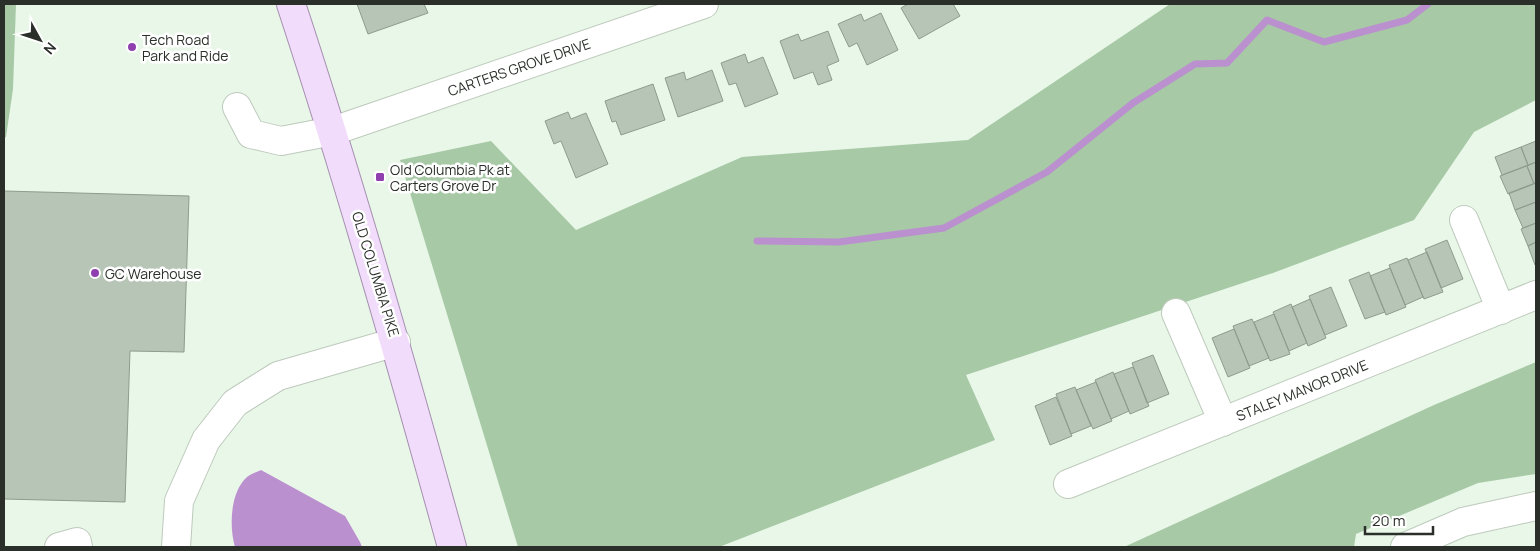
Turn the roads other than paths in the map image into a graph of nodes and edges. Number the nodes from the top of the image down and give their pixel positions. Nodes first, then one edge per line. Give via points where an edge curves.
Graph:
1 (291, 4) edge
2 (704, 4) edge
3 (237, 107) dead end
4 (333, 131) junction
5 (1464, 220) dead end
6 (1536, 295) edge
7 (1500, 310) junction
8 (1176, 313) dead end
9 (396, 342) junction
10 (1223, 422) junction
11 (1068, 484) dead end
12 (1536, 506) edge
13 (59, 547) edge
14 (78, 547) edge
15 (176, 547) edge
16 (452, 547) edge
17 (1405, 547) edge

1 - 4 main road, OLD COLUMBIA PIKE
2 - 4 street, CARTERS GROVE DRIVE
3 - 4 street, CARTERS GROVE DRIVE via 251,134 281,141
4 - 9 main road, OLD COLUMBIA PIKE
5 - 7 street
6 - 7 street, STALEY MANOR DRIVE
7 - 10 street, STALEY MANOR DRIVE
8 - 10 street
9 - 15 street via 278,376 235,403 206,440 180,501
9 - 16 main road, OLD COLUMBIA PIKE
10 - 11 street, STALEY MANOR DRIVE
12 - 17 street via 1463,522
13 - 14 street via 77,542

